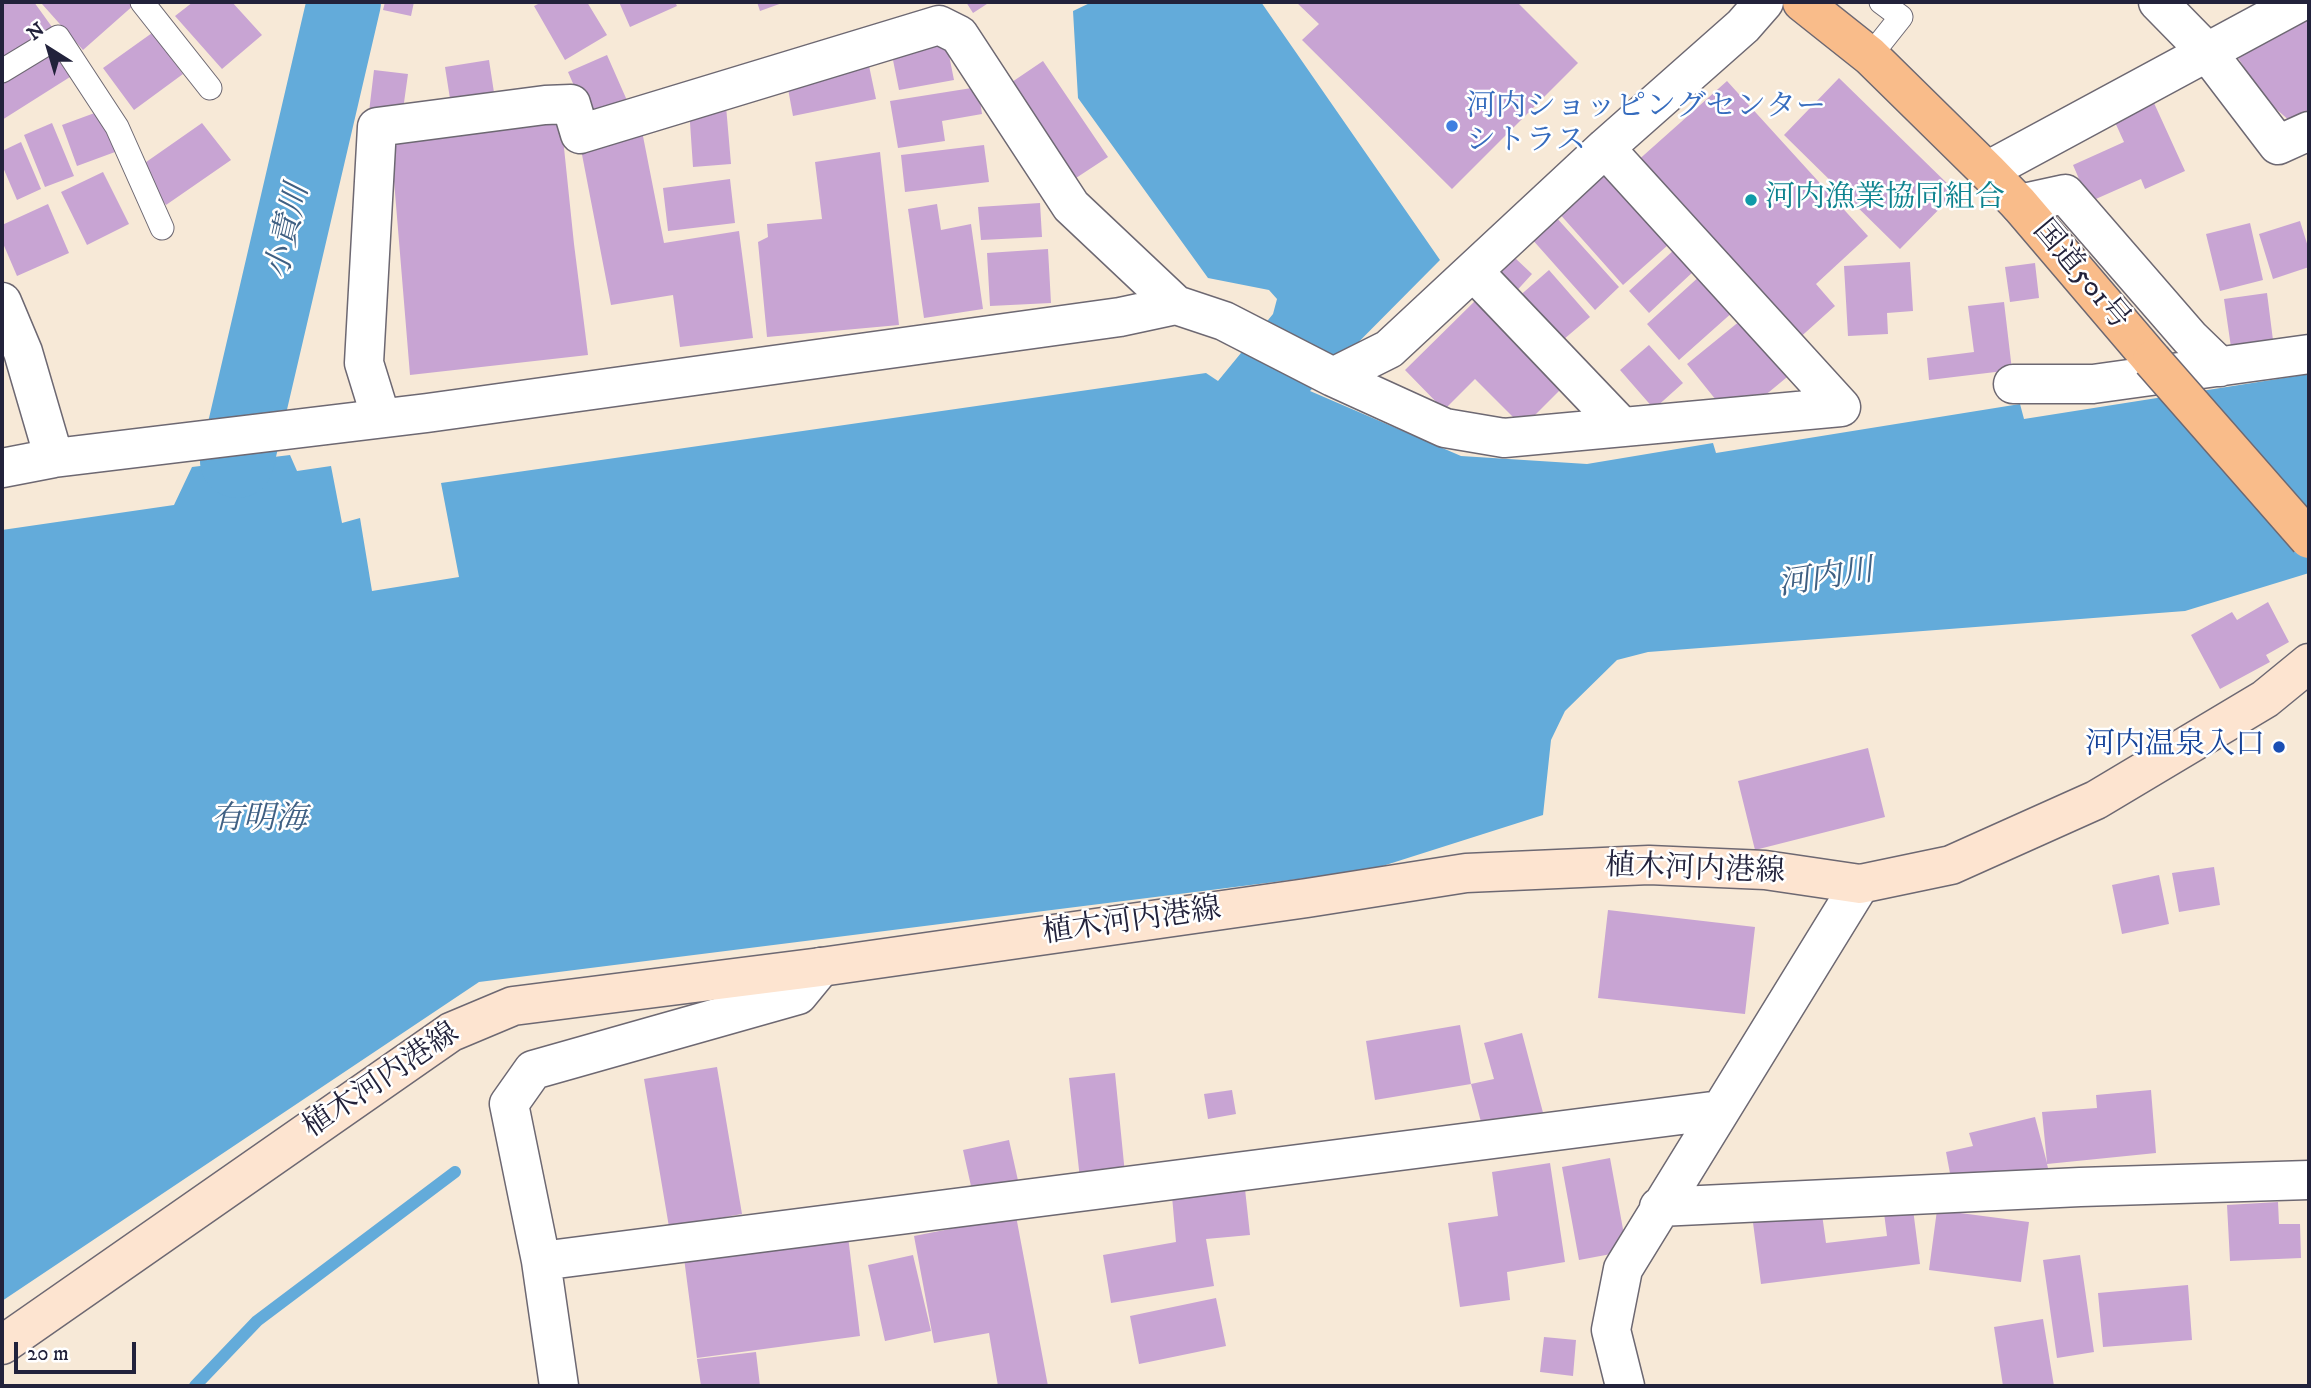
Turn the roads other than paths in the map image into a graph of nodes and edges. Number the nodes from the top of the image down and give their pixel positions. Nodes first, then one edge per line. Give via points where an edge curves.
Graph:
1 (142, 2) edge
2 (1764, 2) edge
3 (1802, 2) edge
4 (1881, 2) edge
5 (2158, 2) edge
6 (2300, 2) edge
7 (2207, 52) junction
8 (1870, 56) junction
9 (2, 71) edge
10 (210, 88) dead end
11 (2309, 131) edge
12 (1605, 148) junction
13 (1987, 171) junction
14 (2019, 204) junction
15 (162, 228) dead end
16 (1474, 272) junction
17 (2, 302) edge
18 (1176, 305) junction
19 (2309, 354) edge
20 (2220, 366) junction
21 (1334, 377) junction
22 (2013, 384) dead end
23 (381, 418) junction
24 (1622, 427) junction
25 (54, 458) junction
26 (2, 468) edge
27 (2309, 539) edge
28 (2309, 663) edge
29 (1860, 884) junction
30 (821, 967) junction
31 (1720, 1110) junction
32 (2309, 1180) edge
33 (1659, 1207) junction
34 (541, 1261) junction
35 (2, 1345) edge
36 (559, 1386) edge
37 (1625, 1386) edge

1 - 10 lane
2 - 12 street
3 - 8 highway, 国道501号
4 - 8 lane via 1901,18
5 - 7 street
6 - 7 street
7 - 11 street via 2278,145
7 - 13 street
8 - 13 highway, 国道501号
9 - 15 lane via 58,37 117,127
12 - 16 street
12 - 24 street via 1841,407
13 - 14 highway, 国道501号
14 - 20 street via 2064,194
14 - 27 highway, 国道501号, bridge
16 - 21 street via 1389,349
16 - 24 street
17 - 25 street via 23,352
18 - 21 street via 1224,321
18 - 23 street via 1120,317
18 - 23 street via 1071,206 959,35 939,25 580,134 571,104 377,127 364,363
19 - 20 street
20 - 22 street via 2093,384
21 - 24 street via 1445,428 1504,438
23 - 25 street
25 - 26 street
28 - 29 main road, 植木河内港線 via 2265,699 2096,800 1951,865
29 - 30 main road, 植木河内港線 via 1765,870 1649,865 1466,873
29 - 31 street
30 - 34 street via 799,995 533,1070 509,1104
30 - 35 main road, 植木河内港線 via 513,1006 451,1032
31 - 33 street
31 - 34 street
32 - 33 street
33 - 37 street via 1623,1269 1611,1330
34 - 36 street

